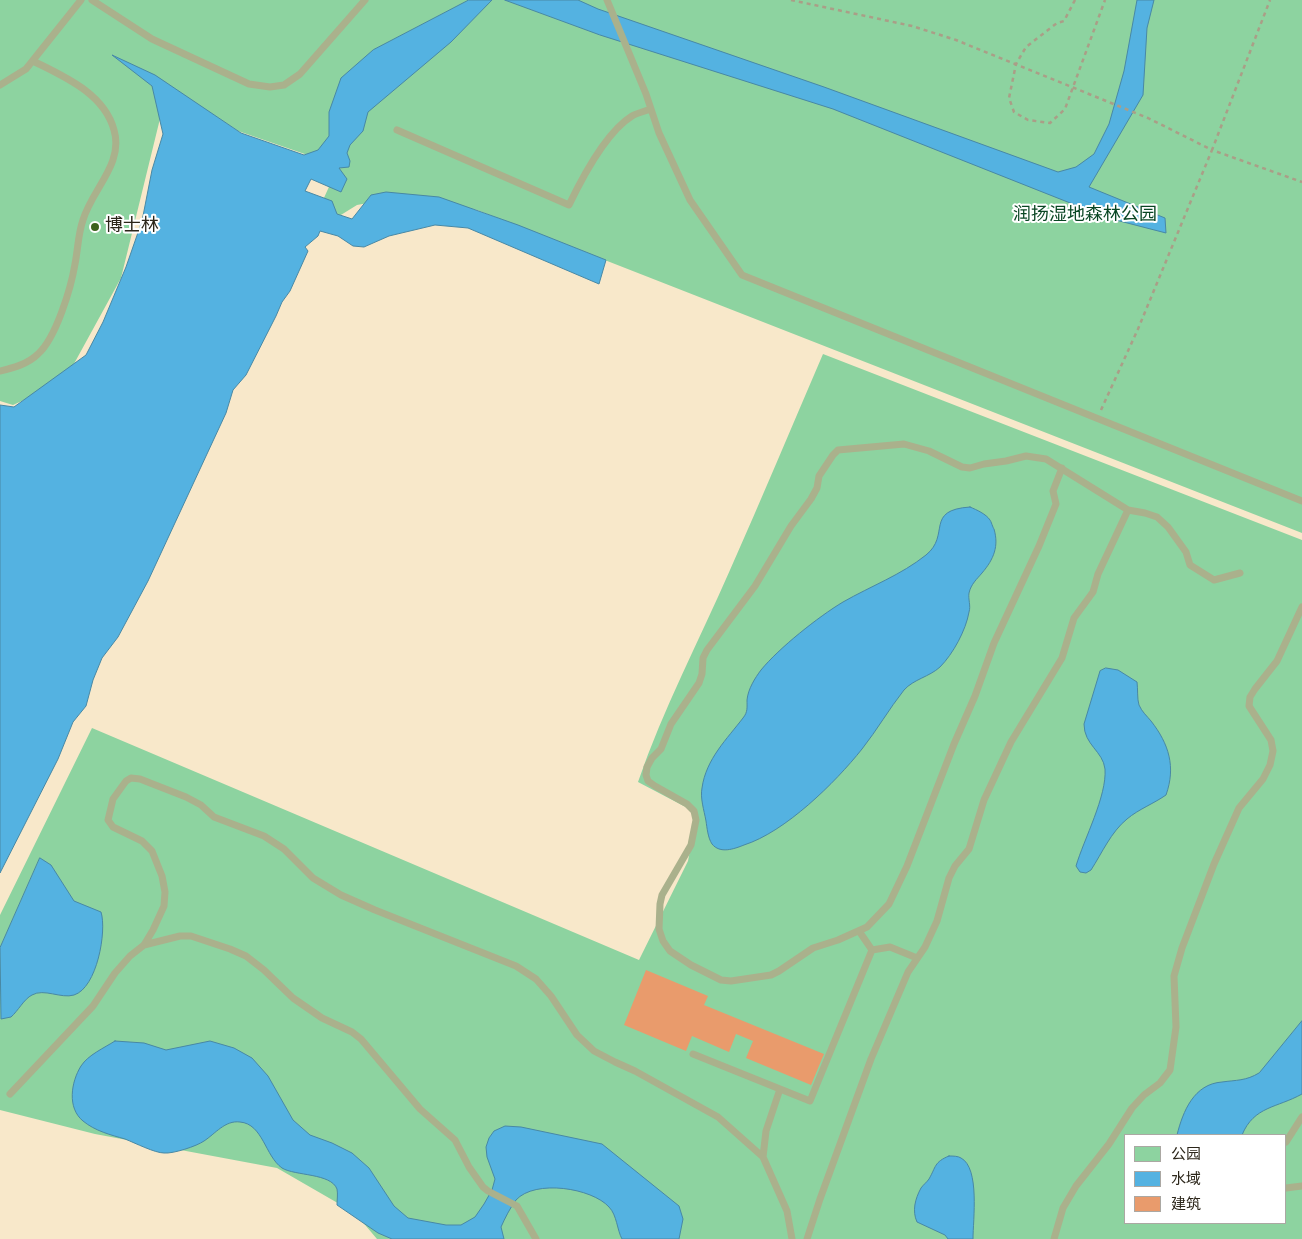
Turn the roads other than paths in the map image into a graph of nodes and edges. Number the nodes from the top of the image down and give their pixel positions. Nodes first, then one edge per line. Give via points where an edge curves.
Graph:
1 (82, 0) edge
2 (92, 0) edge
3 (365, 0) edge
4 (607, 0) edge
5 (33, 60) junction
6 (0, 85) edge
7 (651, 109) junction
8 (397, 130) dead end
9 (0, 371) edge
10 (1062, 468) junction
11 (1302, 501) edge
12 (1128, 510) junction
13 (1240, 574) dead end
14 (1302, 607) edge
15 (860, 931) junction
16 (144, 944) junction
17 (872, 950) junction
18 (917, 958) junction
19 (693, 1054) dead end
20 (780, 1089) junction
21 (10, 1094) dead end
22 (1302, 1117) edge
23 (1287, 1140) edge
24 (763, 1158) junction
25 (1302, 1186) edge
26 (1287, 1188) edge
27 (536, 1239) edge
28 (792, 1239) edge
29 (807, 1239) edge
30 (1054, 1239) edge

1 - 5 lane
2 - 3 lane via 160,43 249,84 270,87 284,85 300,74
4 - 7 lane
5 - 6 lane via 26,69
5 - 9 lane via 81,87 95,100 115,130 116,149 113,164 83,219 68,296 46,343 30,360
7 - 8 lane via 632,116 606,141 569,205
7 - 11 lane via 690,200 742,275
10 - 12 lane
10 - 15 lane via 1053,490 1056,504 994,642 907,866 889,904
10 - 15 lane via 1046,459 1026,456 962,467 929,450 904,444 838,450 820,476 812,499 707,650 699,683 647,767 648,781 687,804 694,811 696,820 691,845 666,886 660,904 659,929 670,951 708,975 731,981 771,975 813,948
12 - 13 lane via 1145,512 1168,527 1186,552 1190,565 1201,573 1214,580
12 - 18 lane via 1093,592 1074,618 1059,664 1011,742 984,800 969,849 949,878 937,921 926,947
14 - 30 lane via 1277,661 1250,697 1249,706 1271,740 1270,765 1240,808 1214,864 1182,948 1174,976 1176,1027 1170,1070 1132,1108 1076,1186 1063,1208
15 - 17 lane
16 - 21 lane via 115,973 93,1006
16 - 24 lane via 164,906 162,876 152,851 108,820 112,799 131,778 186,797 214,816 264,836 284,849 313,878 342,895 516,966 536,979 577,1036 594,1051 718,1117
16 - 27 lane via 191,936 230,949 246,956 293,998 322,1018 352,1032 420,1110 455,1140 469,1167 488,1191 518,1206
17 - 18 lane via 890,947
17 - 20 lane via 810,1101
18 - 29 lane via 871,1059
19 - 20 lane
20 - 24 lane via 766,1131
22 - 23 lane
24 - 28 lane via 787,1211
25 - 26 lane

